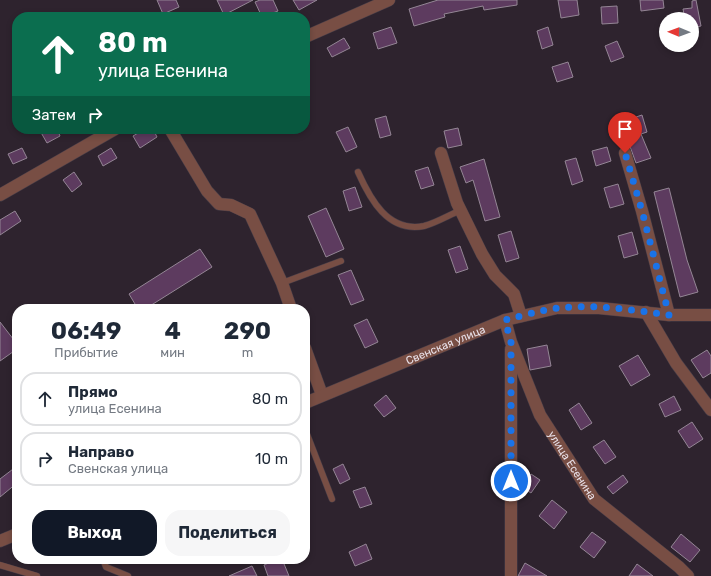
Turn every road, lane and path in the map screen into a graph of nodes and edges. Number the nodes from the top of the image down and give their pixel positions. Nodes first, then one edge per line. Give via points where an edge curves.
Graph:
1 (389, 0) edge
2 (310, 35) edge
3 (106, 134) edge
4 (173, 134) edge
5 (441, 153) dead end
6 (625, 153) dead end
7 (358, 172) dead end
8 (0, 194) edge
9 (461, 210) junction
10 (341, 261) dead end
11 (282, 283) junction
12 (289, 304) edge
13 (646, 312) junction
14 (669, 315) junction
15 (711, 315) edge
16 (521, 316) junction
17 (505, 320) junction
18 (511, 342) junction
19 (310, 362) edge
20 (322, 394) junction
21 (310, 400) edge
22 (711, 410) edge
23 (310, 442) edge
24 (332, 500) dead end
25 (12, 536) edge
26 (0, 541) edge
27 (105, 564) edge
28 (0, 565) edge
29 (37, 576) edge
30 (128, 576) edge
31 (511, 576) edge
32 (688, 576) edge

1 - 2 street
3 - 8 street
4 - 11 street via 207,191 219,204 232,206 250,214
5 - 9 street
6 - 14 street
7 - 9 lane via 370,199 386,216 404,226 424,226
9 - 16 street via 495,275 514,294
10 - 11 lane
11 - 12 street
13 - 14 street, Свенская улица
13 - 16 street, Свенская улица via 573,307
13 - 22 street via 676,363
14 - 15 street, Свенская улица
16 - 17 street, Свенская улица
17 - 18 street, улица Есенина
17 - 20 street, Свенская улица
18 - 31 street
18 - 32 street, улица Есенина via 540,415 594,499
19 - 20 street
20 - 21 street, Свенская улица
23 - 24 lane
25 - 26 street
27 - 30 lane via 106,567
28 - 29 lane

